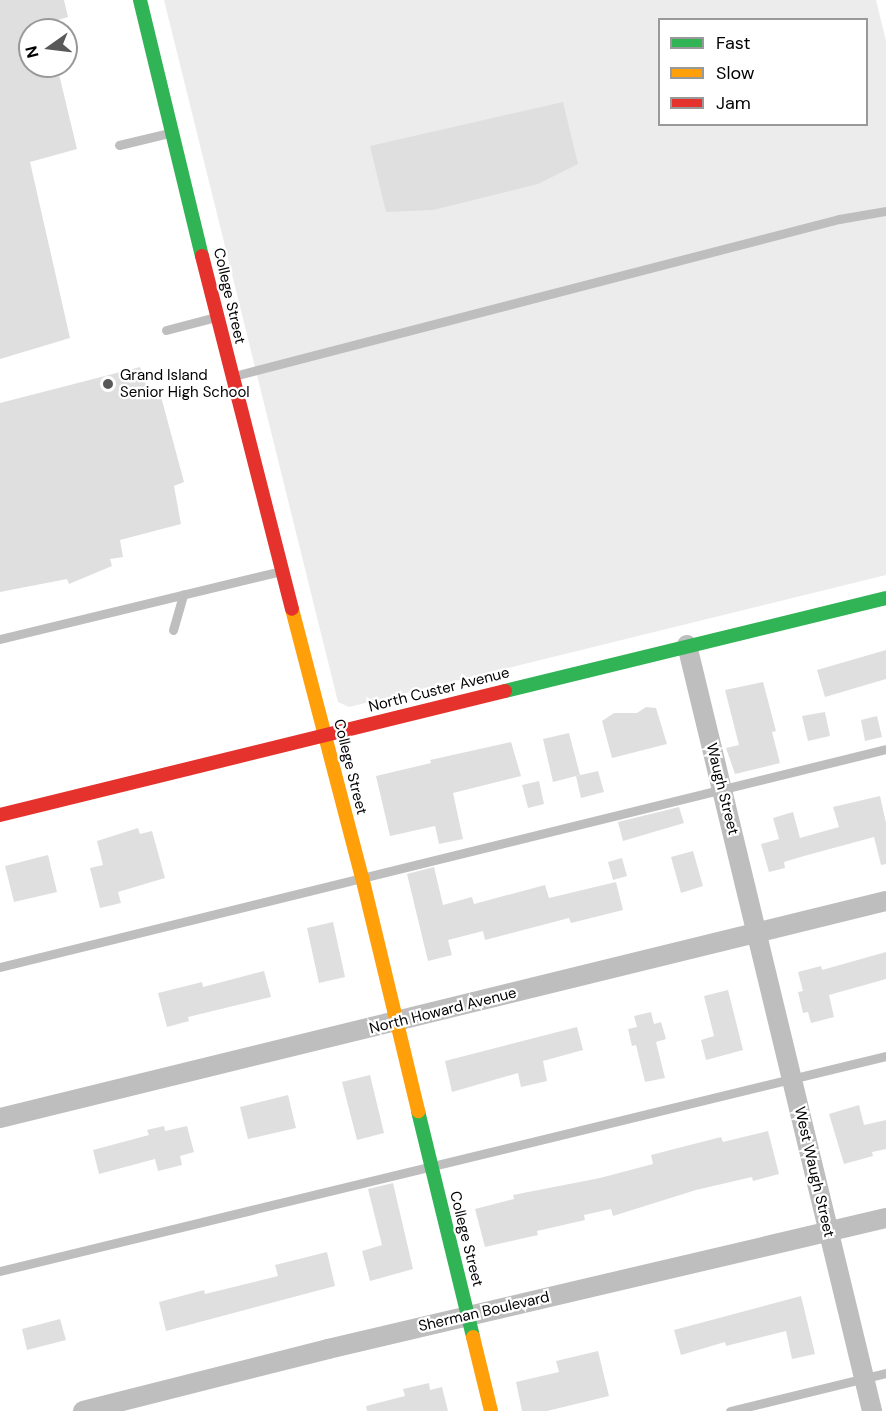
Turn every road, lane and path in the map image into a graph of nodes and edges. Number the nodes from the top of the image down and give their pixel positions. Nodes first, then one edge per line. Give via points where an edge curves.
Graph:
1 (140, 0) edge
2 (174, 131) junction
3 (119, 145) dead end
4 (886, 211) edge
5 (217, 316) junction
6 (166, 330) dead end
7 (232, 377) junction
8 (284, 570) junction
9 (183, 594) junction
10 (886, 598) edge
11 (173, 630) dead end
12 (0, 639) edge
13 (687, 645) junction
14 (325, 735) junction
15 (886, 748) edge
16 (722, 788) junction
17 (0, 815) edge
18 (362, 877) junction
19 (886, 901) edge
20 (757, 933) junction
21 (0, 967) edge
22 (397, 1023) junction
23 (886, 1056) edge
24 (792, 1078) junction
25 (0, 1118) edge
26 (432, 1167) junction
27 (886, 1218) edge
28 (828, 1232) junction
29 (0, 1271) edge
30 (468, 1316) junction
31 (886, 1373) edge
32 (864, 1378) junction
33 (107, 1408) edge
34 (83, 1411) edge
35 (491, 1411) edge
36 (730, 1411) edge
37 (872, 1411) edge

1 - 2 street, College Street
2 - 3 lane
2 - 5 street, College Street
4 - 7 lane via 839,219
5 - 6 lane
5 - 7 street, College Street
7 - 8 street, College Street
8 - 9 lane
8 - 14 street, College Street
9 - 11 lane
9 - 12 lane
10 - 13 street, North Custer Avenue
13 - 14 street, North Custer Avenue
13 - 16 street, Waugh Street
14 - 17 street, North Custer Avenue
14 - 18 street, College Street
15 - 16 lane
16 - 18 lane
16 - 20 street, Waugh Street
18 - 21 lane
18 - 22 street, College Street
19 - 20 street, North Howard Avenue
20 - 22 street, North Howard Avenue
20 - 24 street, West Waugh Street
22 - 25 street, North Howard Avenue
22 - 26 street, College Street
23 - 24 lane
24 - 26 lane
24 - 28 street, West Waugh Street
26 - 29 lane
26 - 30 street, College Street
27 - 28 street, Sherman Boulevard
28 - 30 street, Sherman Boulevard
28 - 32 street, West Waugh Street
30 - 33 street, Sherman Boulevard
30 - 35 street, College Street
31 - 32 lane
32 - 36 lane
32 - 37 street, West Waugh Street
33 - 34 street, Sherman Boulevard

